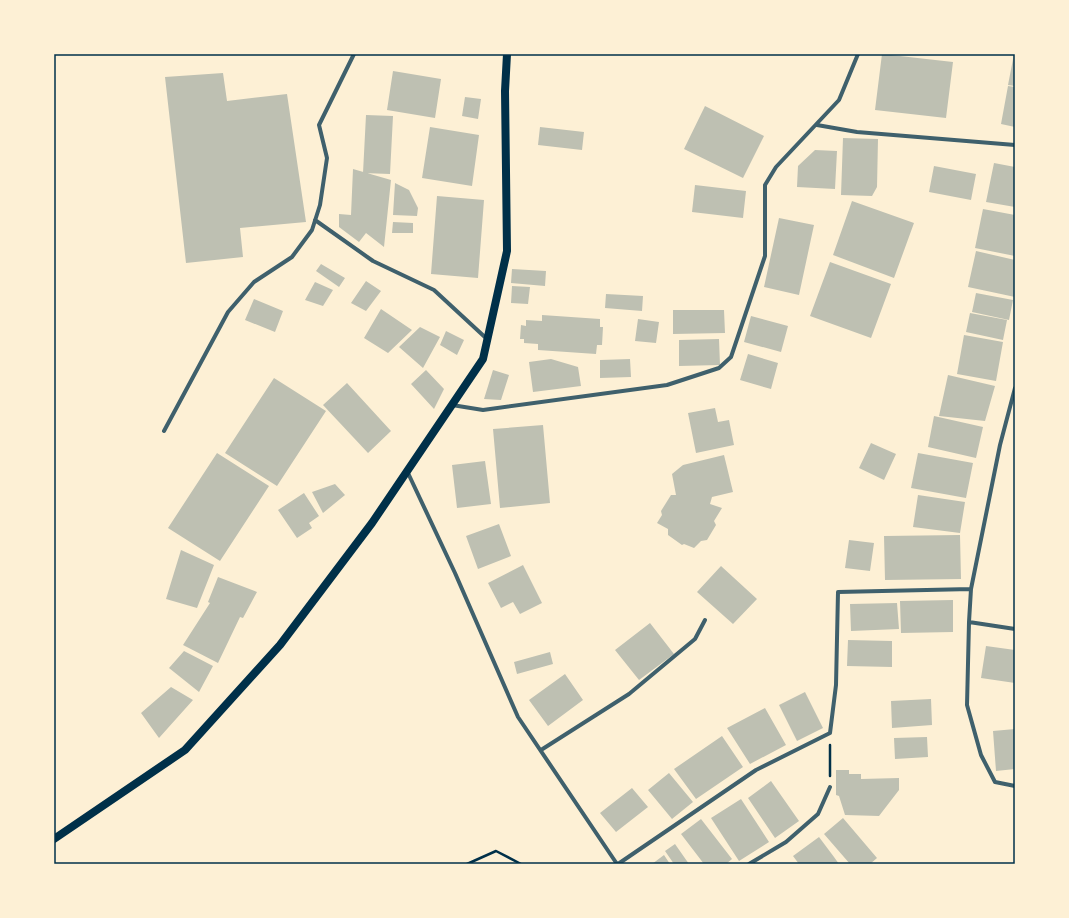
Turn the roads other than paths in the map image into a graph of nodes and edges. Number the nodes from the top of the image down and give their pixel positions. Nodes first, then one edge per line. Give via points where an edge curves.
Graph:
1 (354, 54) edge
2 (507, 54) edge
3 (858, 54) edge
4 (817, 125) junction
5 (1015, 145) edge
6 (315, 220) junction
7 (487, 339) junction
8 (1015, 388) edge
9 (452, 405) junction
10 (164, 431) dead end
11 (408, 473) junction
12 (972, 589) junction
13 (705, 620) dead end
14 (969, 622) junction
15 (1015, 629) edge
16 (541, 750) junction
17 (1015, 786) edge
18 (830, 787) road end
19 (54, 839) edge
20 (618, 864) edge
21 (749, 864) edge

1 - 6 street via 319,125 327,158 320,205
2 - 7 main road via 507,251
3 - 4 street via 839,100
4 - 5 street via 857,132
4 - 9 street via 776,167 765,185 765,256 731,357 720,368 667,385 483,410
6 - 7 street via 373,261 434,290
6 - 10 street via 312,230 292,258 254,282 228,312
7 - 9 main road via 483,359
8 - 12 street via 1000,446
9 - 11 main road
11 - 16 street via 518,717
11 - 19 main road via 280,645 185,750
12 - 14 street
12 - 20 street via 838,592 836,685 830,733 756,770
13 - 16 street via 695,639 629,694
14 - 15 street
14 - 17 street via 967,705 981,755 995,782
16 - 20 street
18 - 21 street via 818,814 786,842

